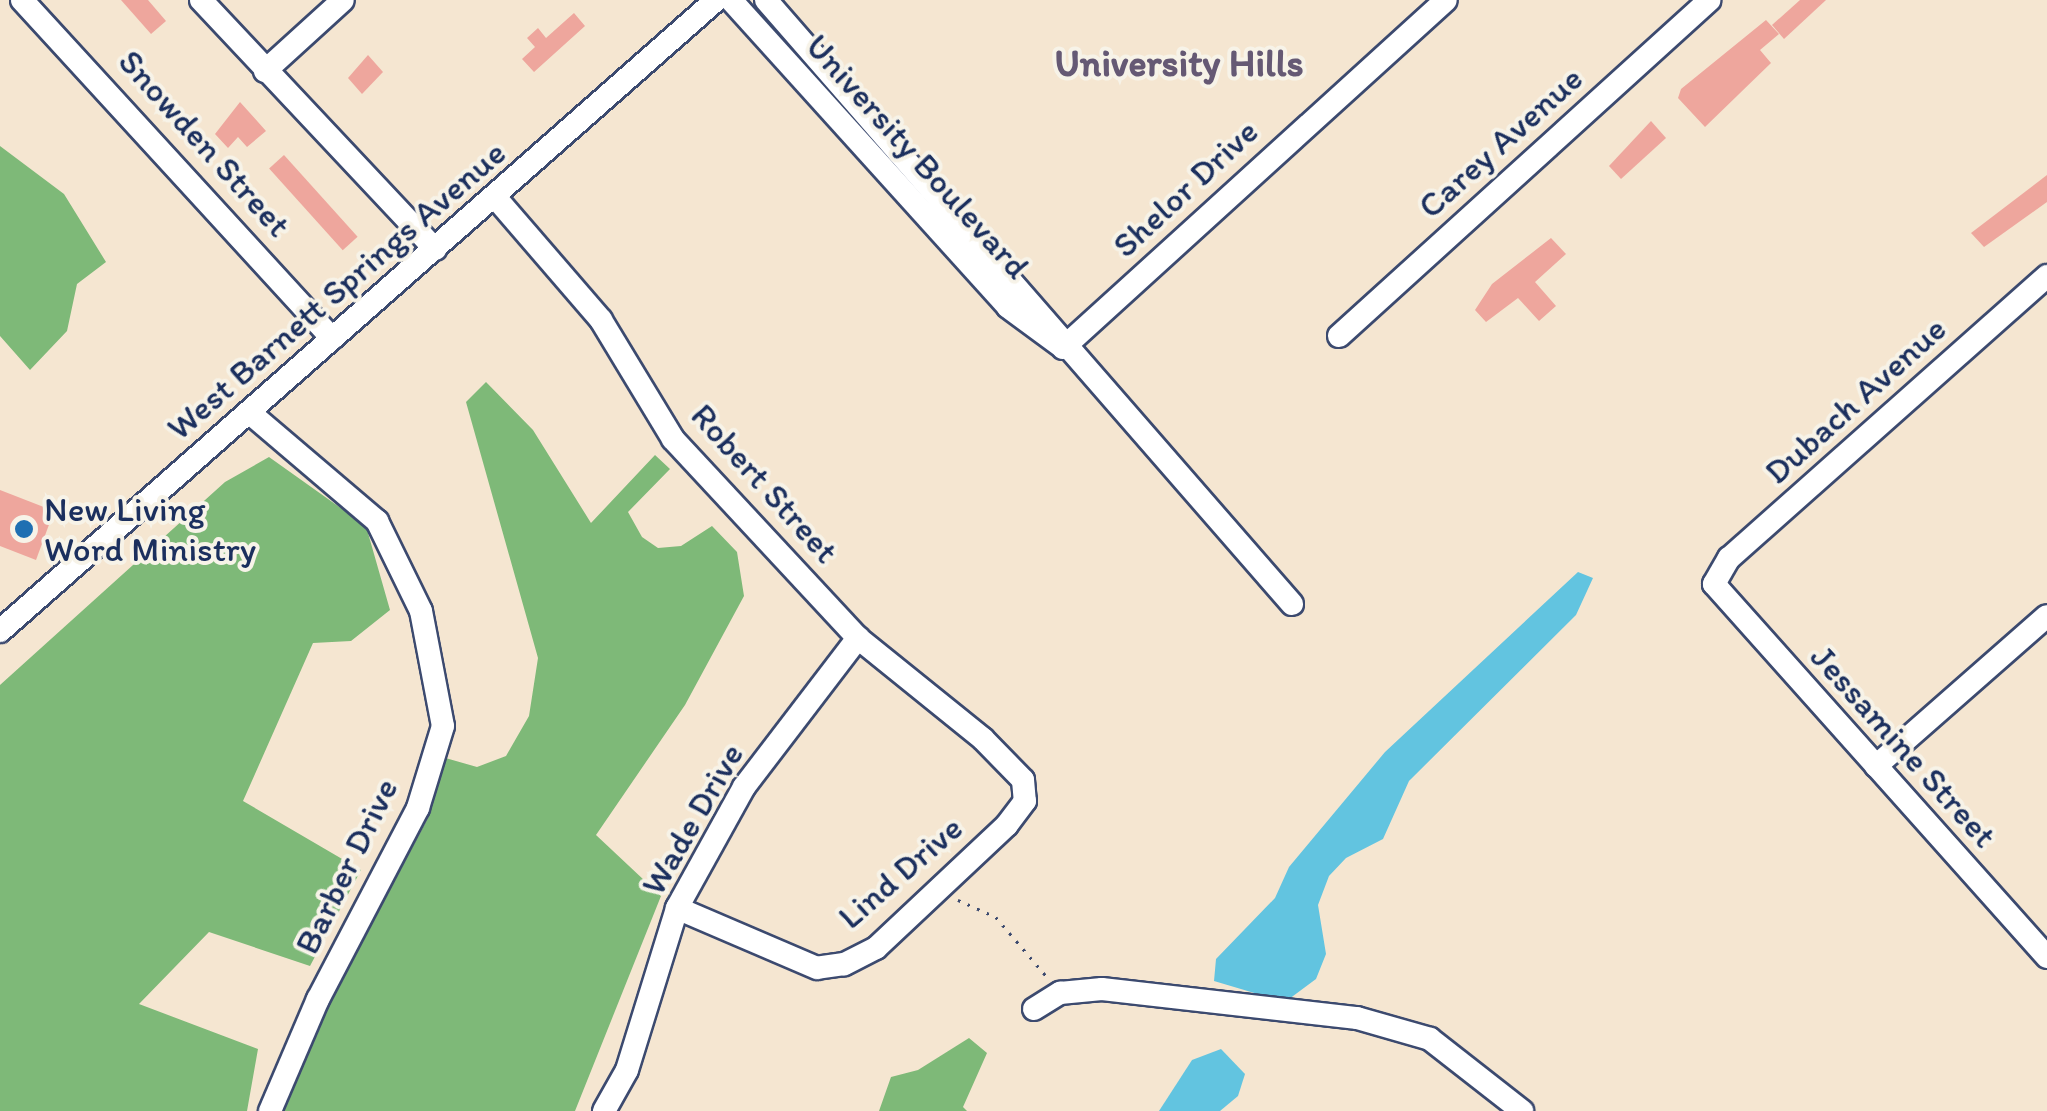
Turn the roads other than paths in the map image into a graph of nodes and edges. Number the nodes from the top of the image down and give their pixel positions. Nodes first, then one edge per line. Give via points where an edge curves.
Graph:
1 (22, 0) edge
2 (201, 0) edge
3 (343, 0) edge
4 (716, 0) edge
5 (731, 0) edge
6 (766, 0) edge
7 (1446, 0) edge
8 (1709, 0) edge
9 (265, 71) junction
10 (494, 197) junction
11 (435, 249) junction
12 (2047, 276) edge
13 (1339, 336) dead end
14 (332, 338) junction
15 (1064, 348) junction
16 (250, 413) junction
17 (1714, 580) joint
18 (1292, 604) dead end
19 (2047, 616) edge
20 (0, 631) edge
21 (858, 638) junction
22 (1876, 766) junction
23 (1023, 780) joint
24 (678, 908) junction
25 (2047, 957) edge
26 (1034, 1009) dead end
27 (270, 1111) edge
28 (604, 1111) edge
29 (1522, 1111) edge

1 - 14 street, Snowden Street
2 - 9 street
3 - 9 street
4 - 10 street, West Barnett Springs Avenue
5 - 15 street, University Boulevard via 1008,307
6 - 15 street, University Boulevard via 1011,275
7 - 15 street, Shelor Drive
8 - 13 street, Carey Avenue
9 - 11 street
10 - 11 street, West Barnett Springs Avenue
10 - 21 street, Robert Street via 602,320 673,439
11 - 14 street, West Barnett Springs Avenue
12 - 17 street, Dubach Avenue via 1730,558
14 - 16 street, West Barnett Springs Avenue
15 - 18 street, University Boulevard
16 - 20 street, West Barnett Springs Avenue
16 - 27 street, Barber Drive via 377,521 421,611 443,726 418,808 318,999
17 - 22 street, Jessamine Street via 1726,603
19 - 22 street
21 - 23 street, Robert Street
21 - 24 street, Wade Drive via 744,787
22 - 25 street, Jessamine Street
23 - 24 street, Lind Drive via 1024,802 1007,825 876,948 818,968
24 - 28 street, Wade Drive via 627,1070
26 - 29 street via 1062,992 1102,988 1414,1030

